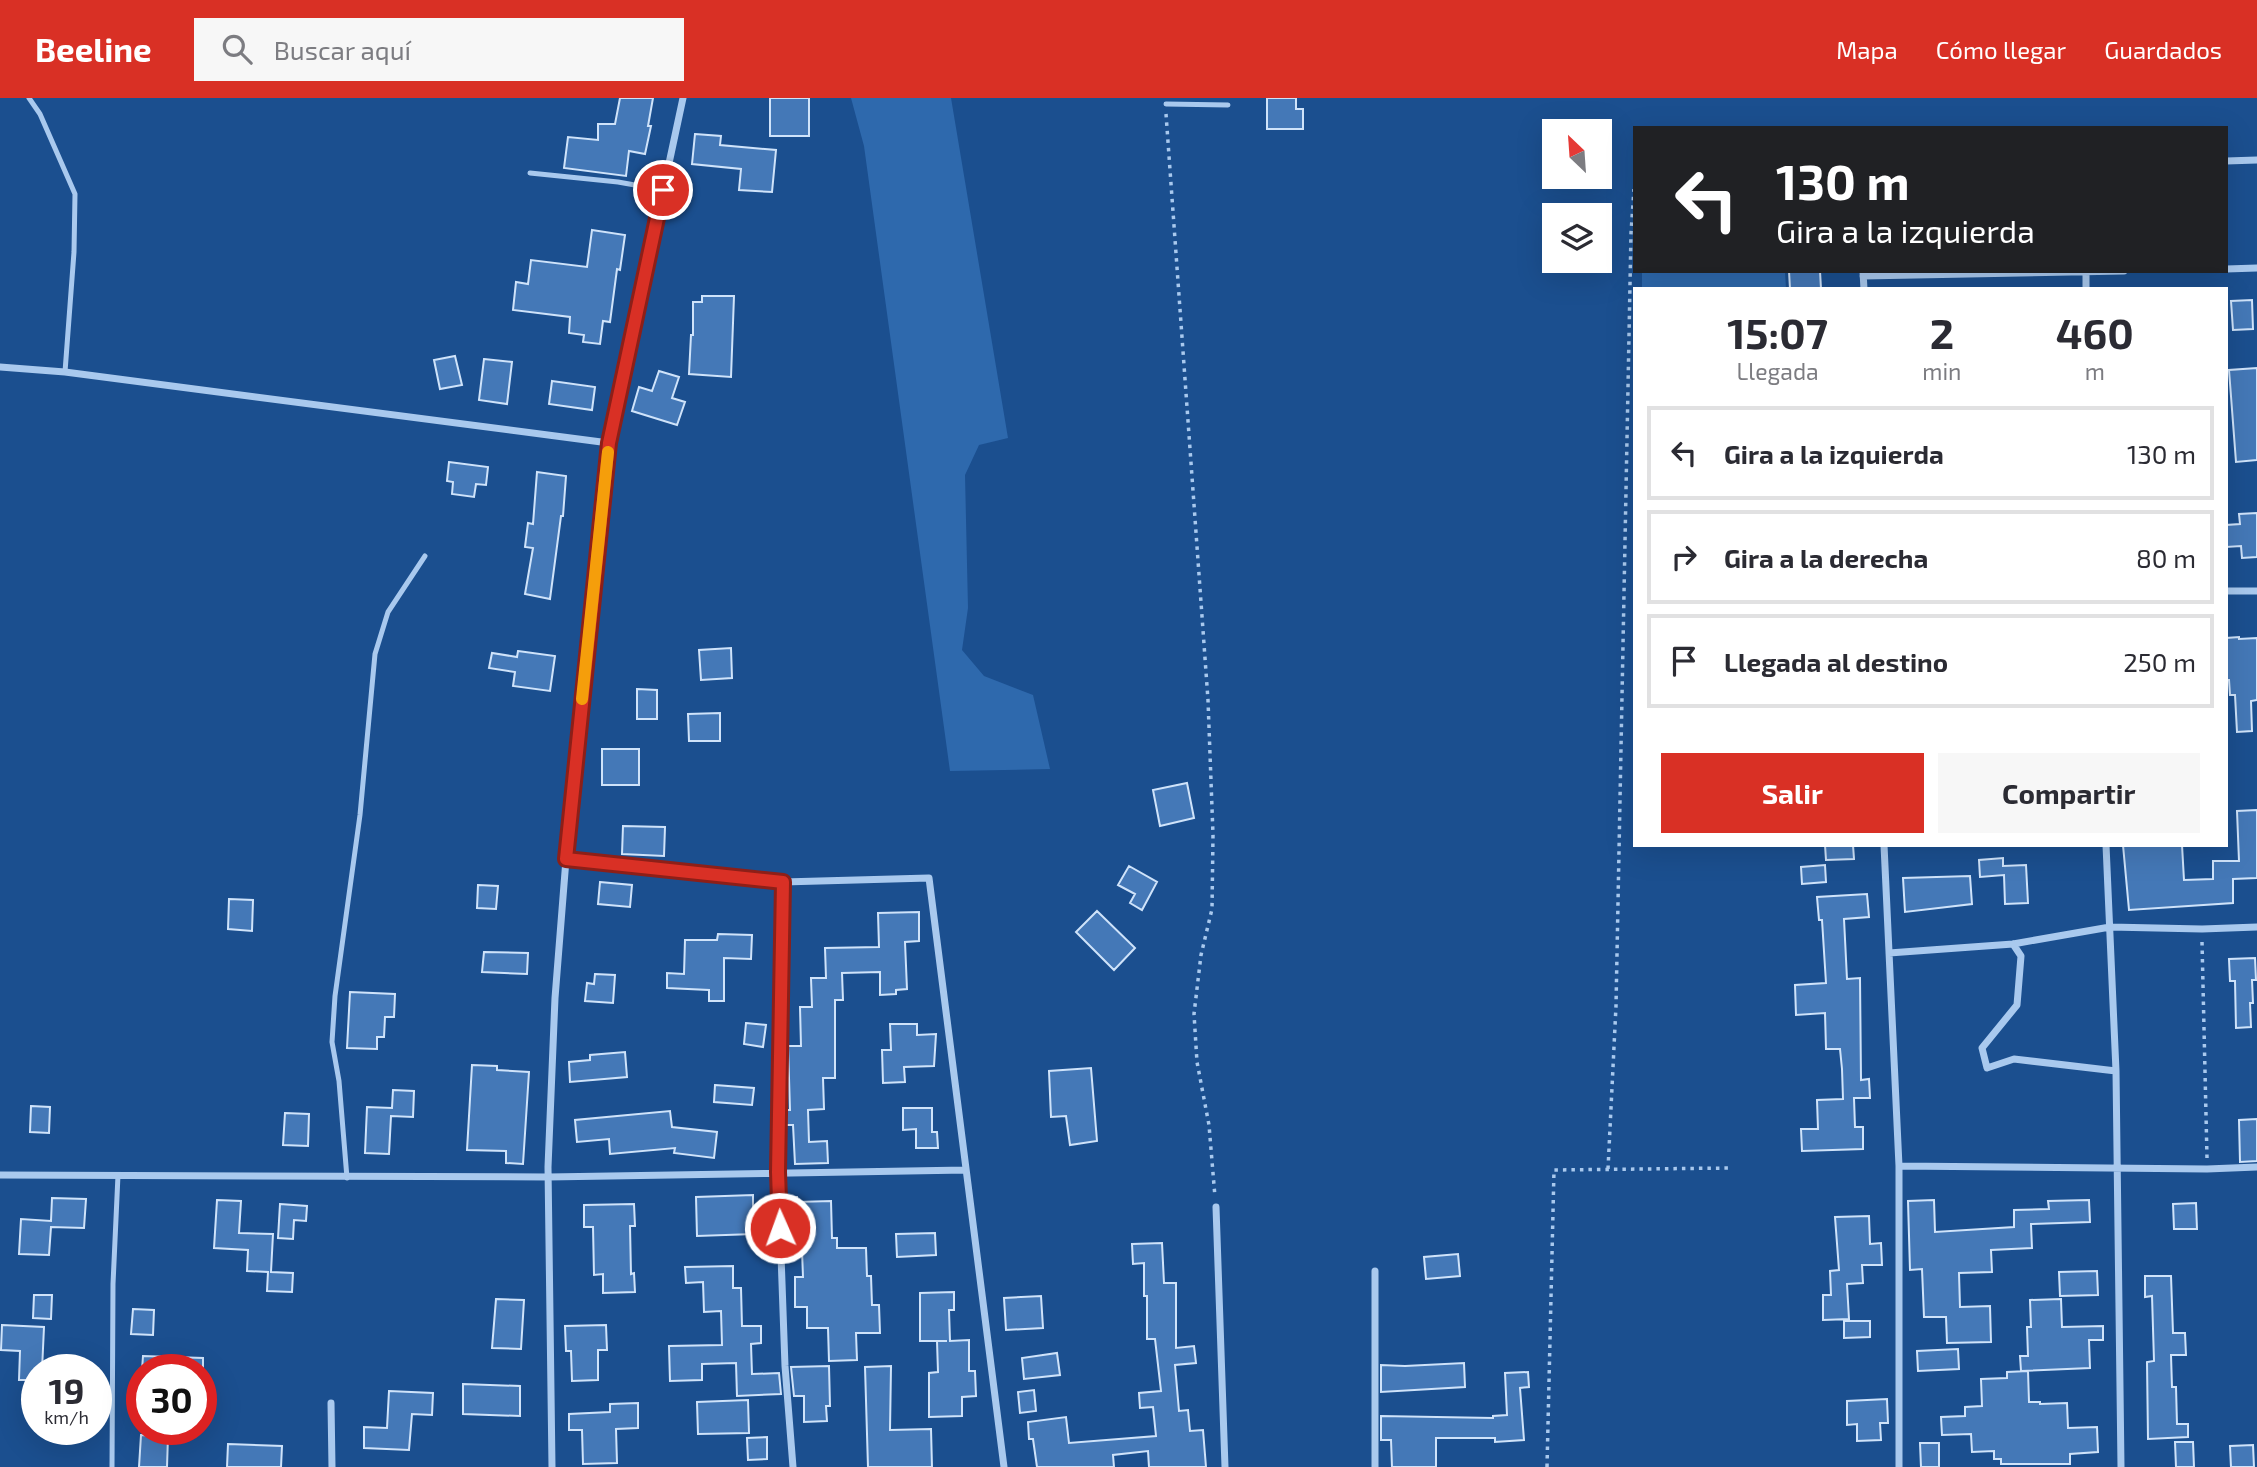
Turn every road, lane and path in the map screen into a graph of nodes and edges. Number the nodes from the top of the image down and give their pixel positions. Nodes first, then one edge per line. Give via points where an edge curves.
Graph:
1 (29, 98) edge
2 (682, 98) edge
3 (1166, 104) joint
4 (1228, 106) dead end
5 (2257, 160) edge
6 (2228, 161) edge
7 (530, 173) dead end
8 (663, 190) junction
9 (1633, 204) edge
10 (2257, 268) edge
11 (2228, 269) edge
12 (0, 367) edge
13 (65, 372) junction
14 (609, 443) junction
15 (425, 556) dead end
16 (2228, 591) edge
17 (2257, 591) edge
18 (1884, 847) edge
19 (2106, 847) edge
20 (566, 859) junction
21 (783, 882) junction
22 (2110, 927) junction
23 (2257, 927) edge
24 (2202, 929) junction
25 (2013, 944) junction
26 (1889, 953) junction
27 (2116, 1071) junction
28 (1899, 1166) junction
29 (2257, 1167) edge
30 (1731, 1168) dead end
31 (2115, 1168) junction
32 (1608, 1169) junction
33 (2207, 1169) junction
34 (966, 1170) junction
35 (778, 1172) junction
36 (0, 1175) edge
37 (118, 1175) junction
38 (548, 1177) junction
39 (347, 1178) junction
40 (1216, 1207) joint
41 (1375, 1271) dead end
42 (331, 1403) dead end
43 (112, 1467) edge
44 (331, 1467) edge
45 (552, 1467) edge
46 (793, 1467) edge
47 (1004, 1467) edge
48 (1225, 1467) edge
49 (1375, 1467) edge
50 (1547, 1467) edge
51 (1899, 1467) edge
52 (2121, 1467) edge

1 - 13 lane via 75,194
2 - 8 street
3 - 4 lane
3 - 40 path via 1208,700 1212,909 1194,1014
5 - 6 street
7 - 8 lane
8 - 14 street
9 - 32 path via 1616,1006
10 - 11 street
12 - 13 street
13 - 14 street
14 - 20 street
15 - 39 lane via 388,612 375,654 332,1042
16 - 17 street
18 - 26 street
19 - 22 street
20 - 21 street
20 - 38 street
21 - 34 street via 929,878
21 - 35 street
22 - 24 street
22 - 25 street
22 - 27 street
23 - 24 street
24 - 33 path
25 - 26 street
25 - 27 street via 2021,956 2017,1004 1982,1048 1987,1068 2014,1059
26 - 28 street
27 - 31 street
28 - 31 street
28 - 51 street
29 - 33 street
30 - 32 path
31 - 33 street
31 - 52 street
32 - 50 path via 1554,1170
34 - 35 street
34 - 47 street
35 - 38 street
35 - 46 street
36 - 37 street
37 - 39 street
37 - 43 lane
38 - 39 street
38 - 45 street
40 - 48 street
41 - 49 street
42 - 44 street

